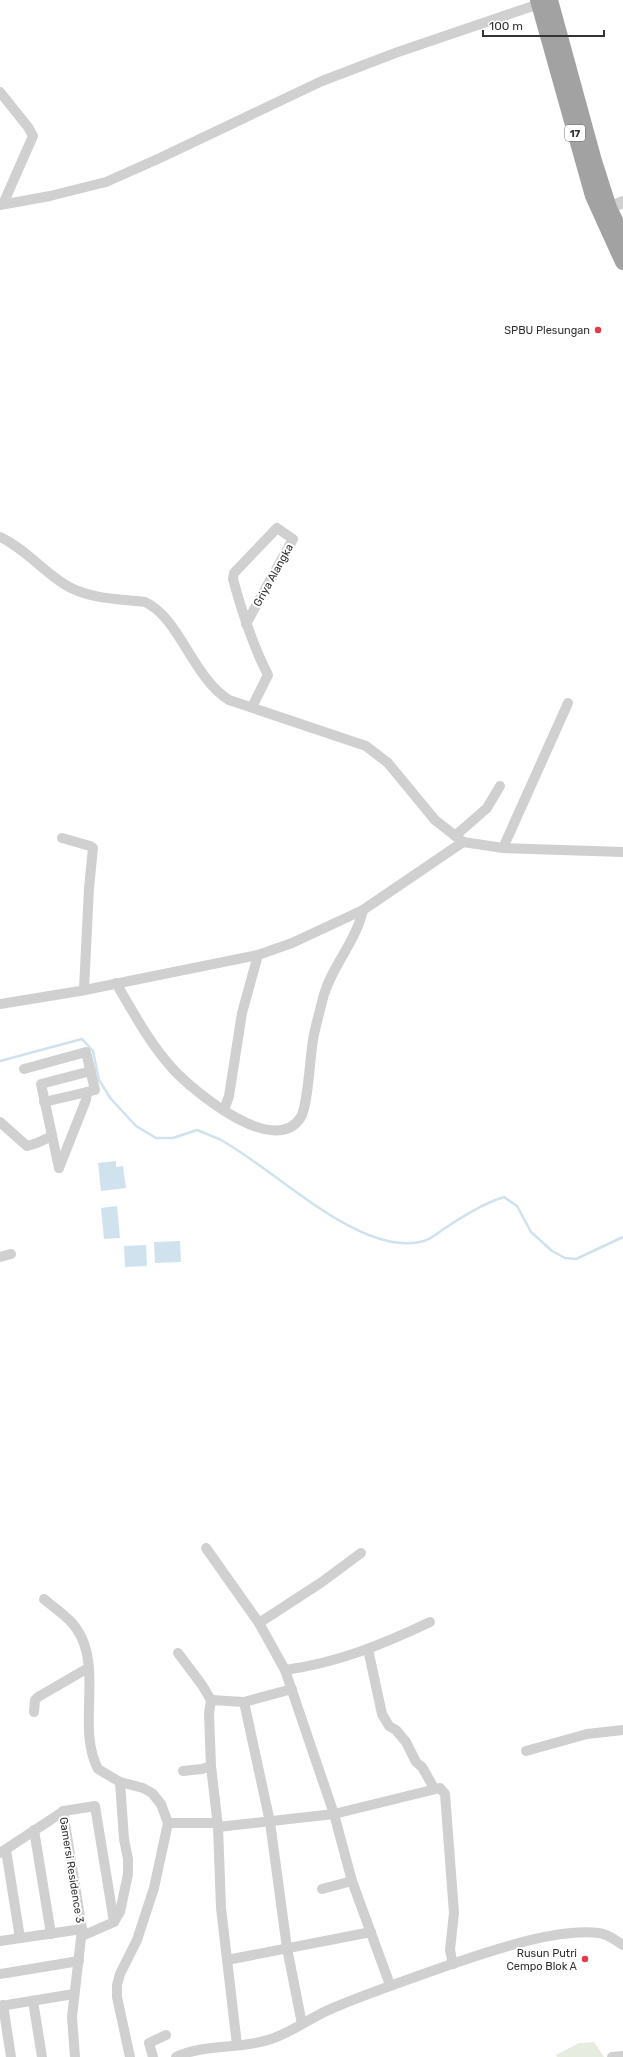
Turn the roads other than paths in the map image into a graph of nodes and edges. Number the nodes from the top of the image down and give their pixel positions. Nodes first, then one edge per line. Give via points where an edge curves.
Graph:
1 (543, 1) edge
2 (0, 92) edge
3 (2, 205) edge
4 (616, 205) edge
5 (623, 237) edge
6 (623, 262) edge
7 (0, 537) edge
8 (246, 624) junction
9 (568, 703) dead end
10 (252, 707) junction
11 (500, 786) dead end
12 (62, 838) dead end
13 (459, 839) junction
14 (503, 848) junction
15 (623, 852) edge
16 (363, 910) junction
17 (258, 955) junction
18 (116, 983) junction
19 (82, 990) junction
20 (0, 1003) edge
21 (24, 1069) dead end
22 (91, 1072) junction
23 (87, 1092) junction
24 (44, 1102) junction
25 (224, 1110) junction
26 (0, 1122) edge
27 (52, 1136) junction
28 (11, 1254) dead end
29 (0, 1257) edge
30 (206, 1548) dead end
31 (361, 1554) dead end
32 (44, 1599) dead end
33 (430, 1622) dead end
34 (259, 1623) junction
35 (368, 1649) junction
36 (178, 1653) dead end
37 (88, 1668) junction
38 (285, 1670) junction
39 (292, 1689) junction
40 (211, 1700) junction
41 (244, 1702) junction
42 (34, 1712) dead end
43 (623, 1730) edge
44 (526, 1751) dead end
45 (211, 1766) junction
46 (183, 1770) dead end
47 (120, 1782) junction
48 (434, 1788) junction
49 (63, 1811) junction
50 (334, 1814) junction
51 (270, 1822) junction
52 (168, 1823) junction
53 (218, 1825) junction
54 (34, 1830) junction
55 (3, 1852) edge
56 (352, 1881) junction
57 (322, 1889) dead end
58 (114, 1922) junction
59 (82, 1932) junction
60 (371, 1932) junction
61 (623, 1932) edge
62 (51, 1934) junction
63 (20, 1938) junction
64 (614, 1939) junction
65 (0, 1941) edge
66 (623, 1945) edge
67 (287, 1948) junction
68 (227, 1960) junction
69 (79, 1961) junction
70 (453, 1964) junction
71 (0, 1974) edge
72 (390, 1985) junction
73 (74, 1994) junction
74 (33, 2001) junction
75 (1, 2005) edge
76 (302, 2024) junction
77 (166, 2035) dead end
78 (237, 2045) junction
79 (212, 2052) edge
80 (623, 2056) edge
81 (10, 2057) edge
82 (42, 2057) edge
83 (76, 2057) edge
84 (130, 2057) edge
85 (153, 2057) edge
86 (176, 2057) edge
87 (612, 2057) edge

1 - 3 street via 322,81 106,182
1 - 4 highway, 17 via 594,161
1 - 6 highway, 17 via 593,196
2 - 3 street via 33,136
4 - 5 highway, 17
7 - 10 street via 65,585 92,596 144,602 152,606 164,617 214,688 229,700
8 - 8 street, Griya Alangka via 233,579 234,573 278,528 293,539
8 - 10 street, Griya Alangka via 268,675
9 - 14 street
10 - 13 street via 366,746 377,753 435,820
11 - 13 street via 487,808
12 - 19 street via 93,848
13 - 14 street via 478,846
13 - 16 street
14 - 15 street
16 - 17 street via 292,943
16 - 25 street via 358,928 330,979 323,998 300,1119 289,1128 280,1131 266,1130
17 - 18 street
17 - 25 street via 242,1013 229,1096
18 - 19 street
18 - 25 street via 148,1036 172,1068 204,1097
19 - 20 street
21 - 22 street via 86,1052
22 - 23 street via 95,1090
22 - 24 street via 41,1084
23 - 24 street
23 - 27 street via 59,1168
24 - 27 street
26 - 27 street via 27,1146
28 - 29 street
30 - 34 street
31 - 34 street
32 - 37 street via 76,1627 86,1648
33 - 35 street
34 - 38 street
35 - 38 street via 308,1667
35 - 48 street via 382,1714 389,1726 406,1742
36 - 40 street
37 - 42 street via 38,1697 35,1700
37 - 47 street via 90,1733 96,1764 102,1772
38 - 39 street
39 - 41 street
39 - 50 street
40 - 41 street
40 - 45 street
41 - 51 street
43 - 44 street via 587,1734
45 - 46 street
45 - 53 street
47 - 52 street via 143,1788 152,1794 161,1804
47 - 58 street via 128,1874 120,1912
48 - 50 street
48 - 70 street via 440,1788 445,1794 454,1912 450,1950
49 - 54 street, Gamersi Residence 3
49 - 58 street, Gamersi Residence 3 via 95,1806
49 - 59 street, Gamersi Residence 3
50 - 51 street
50 - 56 street
51 - 53 street
51 - 67 street
52 - 53 street
52 - 84 street via 154,1888 137,1940 117,1985 119,2010
53 - 68 street via 221,1908
54 - 55 street, Gamersi Residence 3
54 - 62 street
55 - 63 street, Gamersi Residence 3
56 - 57 street
56 - 60 street
58 - 59 street, Gamersi Residence 3
59 - 62 street, Gamersi Residence 3
59 - 69 street, Gamersi Residence 3
60 - 67 street
60 - 72 street
61 - 64 street
62 - 63 street, Gamersi Residence 3
63 - 65 street, Gamersi Residence 3
64 - 66 street
64 - 70 street via 597,1933 561,1935 517,1944
67 - 68 street
67 - 76 street
68 - 78 street
69 - 71 street
69 - 73 street, Gamersi Residence 3
70 - 72 street
72 - 76 street via 333,2008
73 - 74 street
73 - 83 street, Gamersi Residence 3 via 72,2017
74 - 75 street
74 - 82 street
75 - 81 street
76 - 78 street via 269,2040
77 - 85 street via 149,2043
78 - 79 street
79 - 86 street via 194,2051
80 - 87 street

